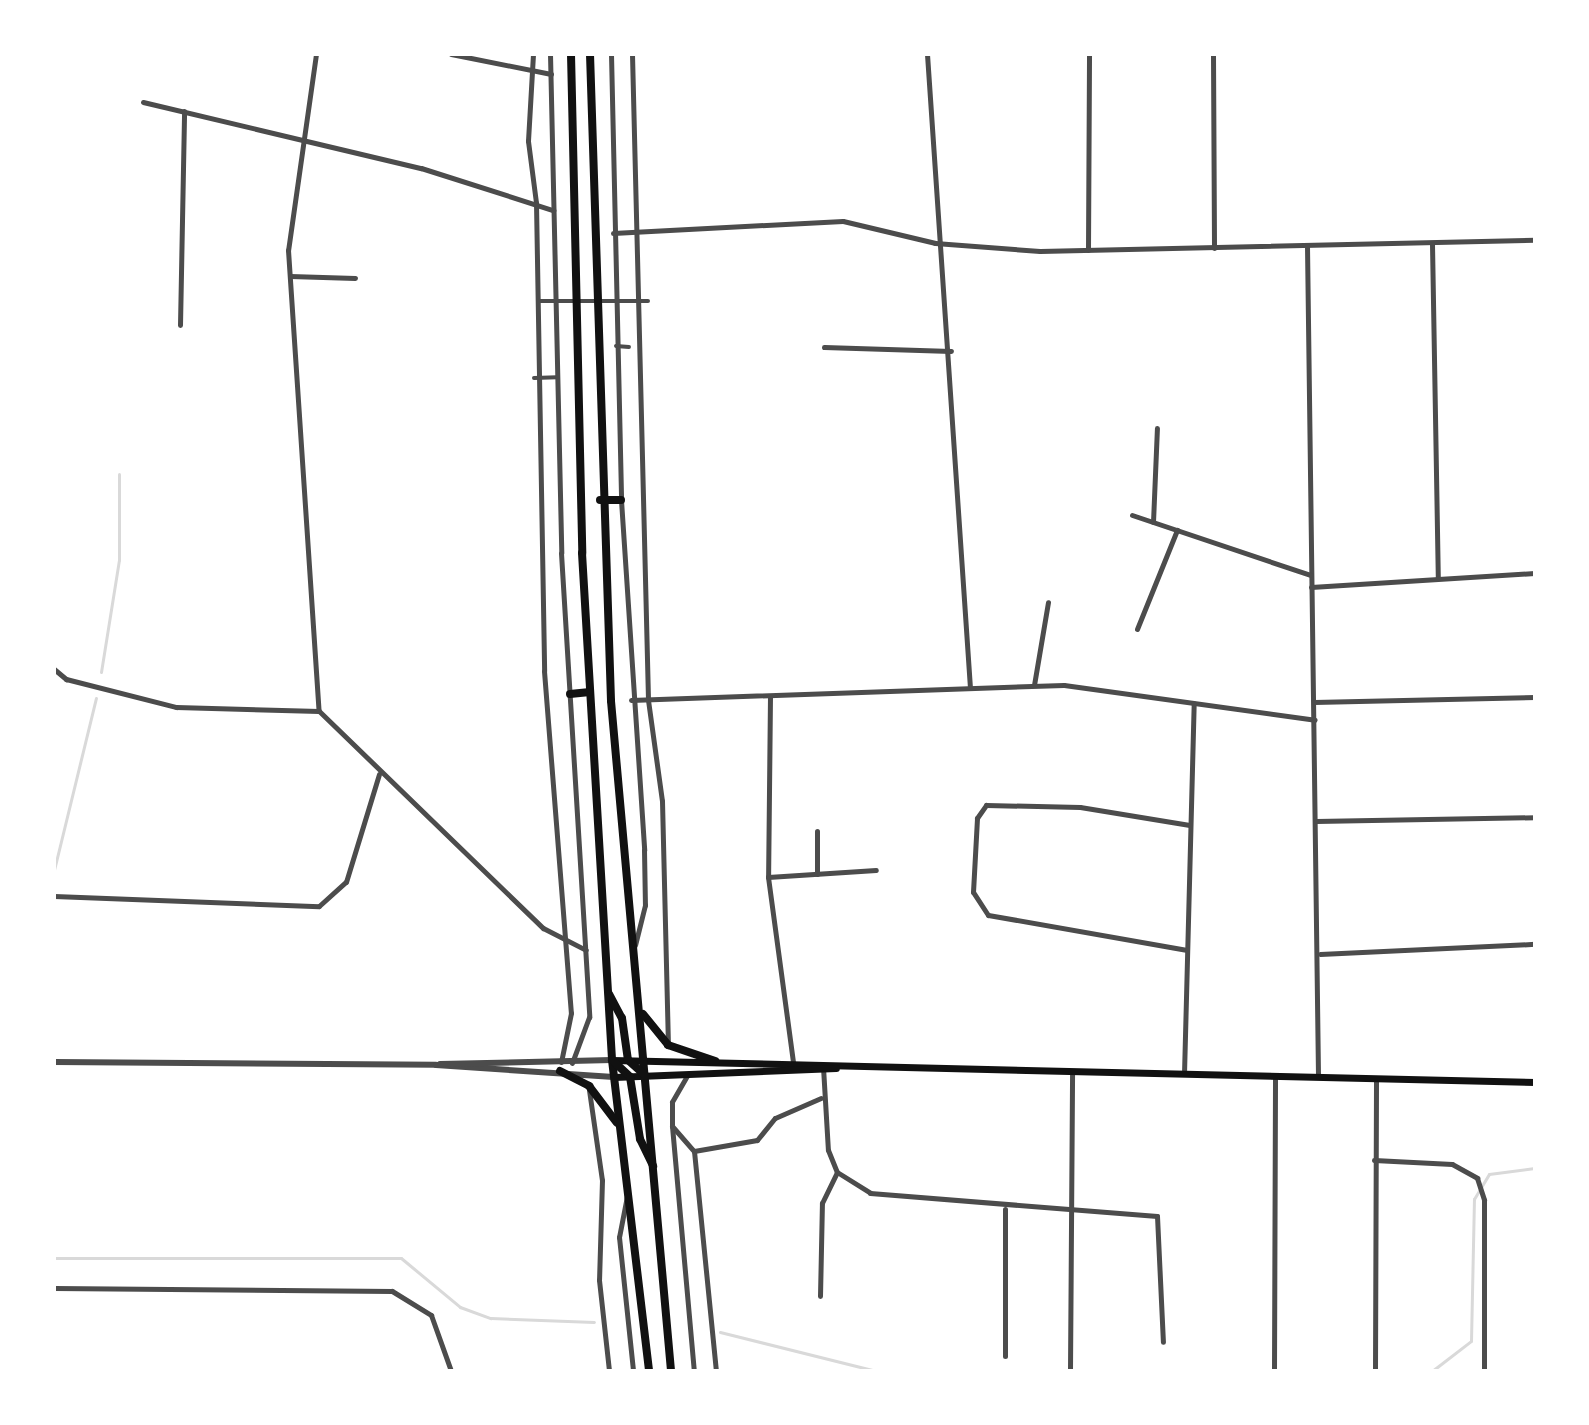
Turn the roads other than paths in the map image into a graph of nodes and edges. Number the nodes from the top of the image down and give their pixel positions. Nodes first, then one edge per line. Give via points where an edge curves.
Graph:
1 (316, 54) edge
2 (451, 54) edge
3 (533, 54) edge
4 (550, 54) edge
5 (571, 54) edge
6 (590, 54) edge
7 (611, 54) edge
8 (632, 54) edge
9 (927, 54) edge
10 (1089, 54) edge
11 (1213, 54) edge
12 (533, 73) junction
13 (551, 74) junction
14 (143, 102) dead end
15 (184, 111) junction
16 (307, 139) junction
17 (536, 203) junction
18 (553, 210) junction
19 (613, 233) junction
20 (634, 233) junction
21 (1535, 240) edge
22 (935, 243) junction
23 (1432, 244) junction
24 (1307, 246) junction
25 (1214, 248) junction
26 (1088, 250) junction
27 (290, 276) junction
28 (355, 278) dead end
29 (538, 301) dead end
30 (648, 301) dead end
31 (180, 325) dead end
32 (616, 346) junction
33 (629, 347) dead end
34 (824, 347) dead end
35 (951, 351) junction
36 (557, 377) junction
37 (534, 378) junction
38 (1157, 428) dead end
39 (600, 500) junction
40 (621, 500) junction
41 (1132, 515) dead end
42 (1153, 522) junction
43 (1177, 530) junction
44 (1535, 573) edge
45 (1310, 575) junction
46 (1438, 578) junction
47 (1311, 587) junction
48 (1048, 602) dead end
49 (1137, 629) dead end
50 (54, 669) edge
51 (1034, 685) junction
52 (970, 688) junction
53 (590, 692) junction
54 (570, 694) junction
55 (770, 696) junction
56 (1535, 697) edge
57 (631, 700) junction
58 (648, 700) junction
59 (1314, 702) junction
60 (1194, 703) junction
61 (319, 711) junction
62 (1315, 720) junction
63 (379, 774) junction
64 (1535, 817) edge
65 (1316, 821) junction
66 (1190, 825) junction
67 (817, 831) dead end
68 (876, 870) dead end
69 (817, 874) junction
70 (768, 877) junction
71 (54, 896) edge
72 (561, 940) junction
73 (1535, 944) edge
74 (635, 945) junction
75 (586, 950) junction
76 (1187, 950) junction
77 (1320, 954) junction
78 (609, 994) junction
79 (640, 1006) junction
80 (668, 1045) junction
81 (612, 1060) junction
82 (628, 1060) junction
83 (645, 1060) junction
84 (715, 1061) junction
85 (54, 1062) edge
86 (572, 1063) junction
87 (793, 1063) junction
88 (823, 1064) junction
89 (436, 1065) junction
90 (560, 1067) junction
91 (836, 1068) junction
92 (689, 1072) junction
93 (823, 1074) junction
94 (1072, 1074) junction
95 (1184, 1075) junction
96 (646, 1076) junction
97 (614, 1077) junction
98 (630, 1077) junction
99 (1275, 1077) junction
100 (1318, 1077) junction
101 (1376, 1079) junction
102 (1535, 1082) edge
103 (589, 1086) junction
104 (821, 1098) junction
105 (672, 1126) junction
106 (621, 1130) junction
107 (694, 1151) junction
108 (1374, 1160) junction
109 (654, 1167) junction
110 (837, 1172) junction
111 (628, 1192) junction
112 (1005, 1209) junction
113 (1071, 1213) junction
114 (54, 1288) edge
115 (820, 1296) dead end
116 (1163, 1342) dead end
117 (1005, 1356) dead end
118 (451, 1371) edge
119 (609, 1371) edge
120 (633, 1371) edge
121 (649, 1371) edge
122 (671, 1371) edge
123 (694, 1371) edge
124 (716, 1371) edge
125 (1070, 1371) edge
126 (1274, 1371) edge
127 (1375, 1371) edge
128 (1484, 1371) edge

1 - 16 street
2 - 12 street
3 - 12 street
4 - 13 street
5 - 53 highway
6 - 39 highway
7 - 19 street
8 - 20 street
9 - 22 street
10 - 26 street
11 - 25 street
12 - 13 street
12 - 17 street via 528,141
13 - 18 street
14 - 15 street
15 - 16 street
15 - 31 street
16 - 17 street
16 - 27 street via 290,220
17 - 18 street
17 - 37 street
18 - 36 street
19 - 20 street
19 - 32 street
20 - 22 street via 843,221
20 - 58 street
21 - 23 street
22 - 26 street
22 - 35 street
23 - 24 street
23 - 46 street
24 - 25 street
24 - 45 street
25 - 26 street
27 - 28 street
27 - 61 street
29 - 30 street
32 - 33 street
32 - 40 street
34 - 35 street
35 - 52 street
36 - 37 street
36 - 54 street
37 - 72 street
38 - 42 street
39 - 40 highway
39 - 74 highway
40 - 57 street
41 - 42 street
42 - 43 street
43 - 45 street
43 - 49 street
44 - 46 street
45 - 47 street
46 - 47 street
47 - 59 street
48 - 51 street
50 - 61 street via 66,679 176,707
51 - 52 street
51 - 60 street
52 - 55 street
53 - 54 highway
53 - 78 highway
54 - 75 street
55 - 58 street
55 - 70 street
56 - 59 street
57 - 58 street
57 - 74 street via 645,905
58 - 80 street via 663,817
59 - 62 street
60 - 62 street
60 - 66 street
61 - 63 street
62 - 65 street
63 - 71 street via 346,882 319,906
63 - 72 street
64 - 65 street
65 - 77 street
66 - 76 street
66 - 76 street via 1080,807 986,805 977,818 973,892 988,915
67 - 69 street
68 - 69 street
69 - 70 street
70 - 87 street
72 - 75 street
72 - 90 street via 571,1013
73 - 77 street
74 - 79 highway
75 - 86 street via 589,1017
76 - 95 street
77 - 100 street
78 - 81 highway
78 - 82 highway via 622,1018
79 - 80 highway
79 - 83 highway
80 - 84 highway
81 - 82 main road
81 - 86 street
81 - 97 highway
81 - 98 highway
82 - 83 main road
82 - 96 highway
83 - 84 main road
83 - 96 highway
84 - 87 main road
85 - 89 street
86 - 90 street
87 - 88 main road
88 - 91 main road
88 - 93 street
89 - 90 street
89 - 90 street via 543,1061
90 - 97 street
90 - 103 highway
91 - 93 main road
91 - 94 main road
92 - 93 main road
92 - 96 main road
92 - 105 street via 672,1102
93 - 104 street
94 - 95 main road
94 - 113 street
95 - 99 main road
96 - 98 main road
96 - 109 highway
97 - 98 main road
97 - 106 highway
98 - 109 highway via 640,1139
99 - 100 main road
99 - 126 street
100 - 101 main road
101 - 102 main road
101 - 108 street
103 - 106 highway
103 - 119 street via 602,1180 599,1280
104 - 107 street via 775,1118 757,1140
104 - 110 street
105 - 107 street
105 - 123 street
106 - 111 highway
107 - 124 street
108 - 127 street
108 - 128 street via 1452,1164 1477,1178 1484,1191
109 - 122 highway
110 - 112 street via 870,1193
110 - 115 street via 822,1203
111 - 120 street via 619,1237
111 - 121 highway
112 - 113 street
112 - 117 street
113 - 116 street via 1157,1216
113 - 125 street
114 - 118 street via 392,1291 431,1315

